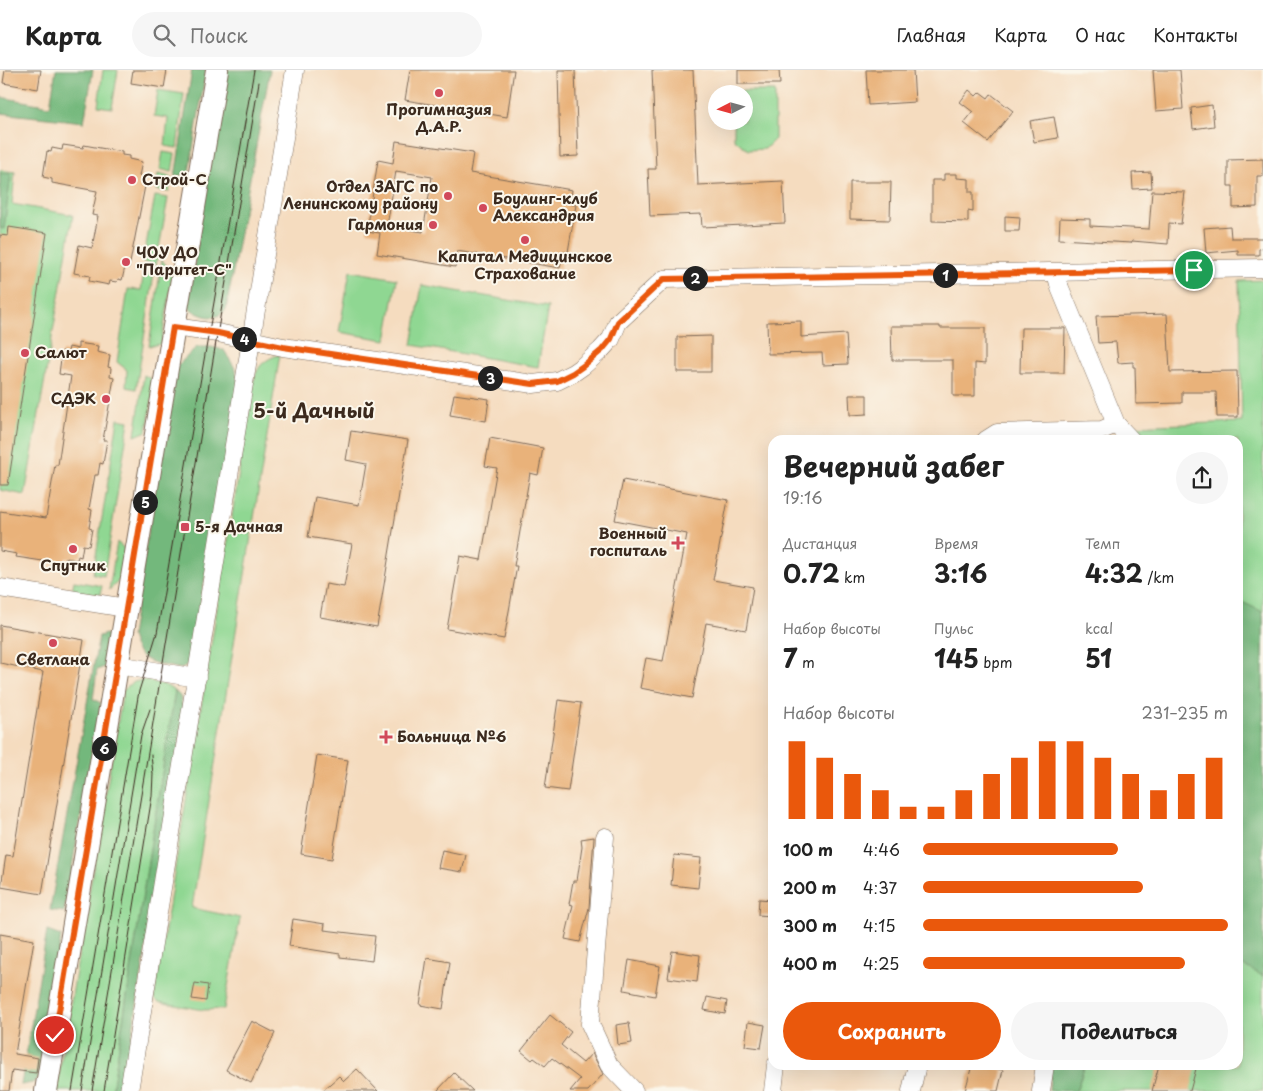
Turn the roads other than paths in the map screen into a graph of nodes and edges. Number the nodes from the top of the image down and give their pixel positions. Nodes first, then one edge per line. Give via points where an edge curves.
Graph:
1 (217, 70) edge
2 (295, 70) edge
3 (1263, 268) edge
4 (1056, 273) junction
5 (173, 327) junction
6 (251, 340) junction
7 (1116, 424) junction
8 (994, 435) edge
9 (1126, 435) edge
10 (0, 588) edge
11 (126, 608) junction
12 (118, 665) junction
13 (197, 678) junction
14 (606, 837) dead end
15 (775, 1070) edge
16 (916, 1070) edge
17 (1044, 1070) edge
18 (46, 1091) edge
19 (130, 1091) edge
20 (634, 1091) edge
21 (773, 1091) edge
22 (911, 1091) edge
23 (1042, 1091) edge

1 - 5 street
2 - 6 street
3 - 4 street
4 - 6 street via 664,279 618,322 611,339 583,366 557,381 533,384
4 - 7 street
5 - 6 street
5 - 11 street
6 - 13 street
7 - 8 street via 1102,430
7 - 9 street
10 - 11 street
11 - 12 street
12 - 13 street
12 - 18 street
13 - 19 street
14 - 20 street via 590,1024 609,1065
15 - 21 street
16 - 22 street
17 - 23 street

